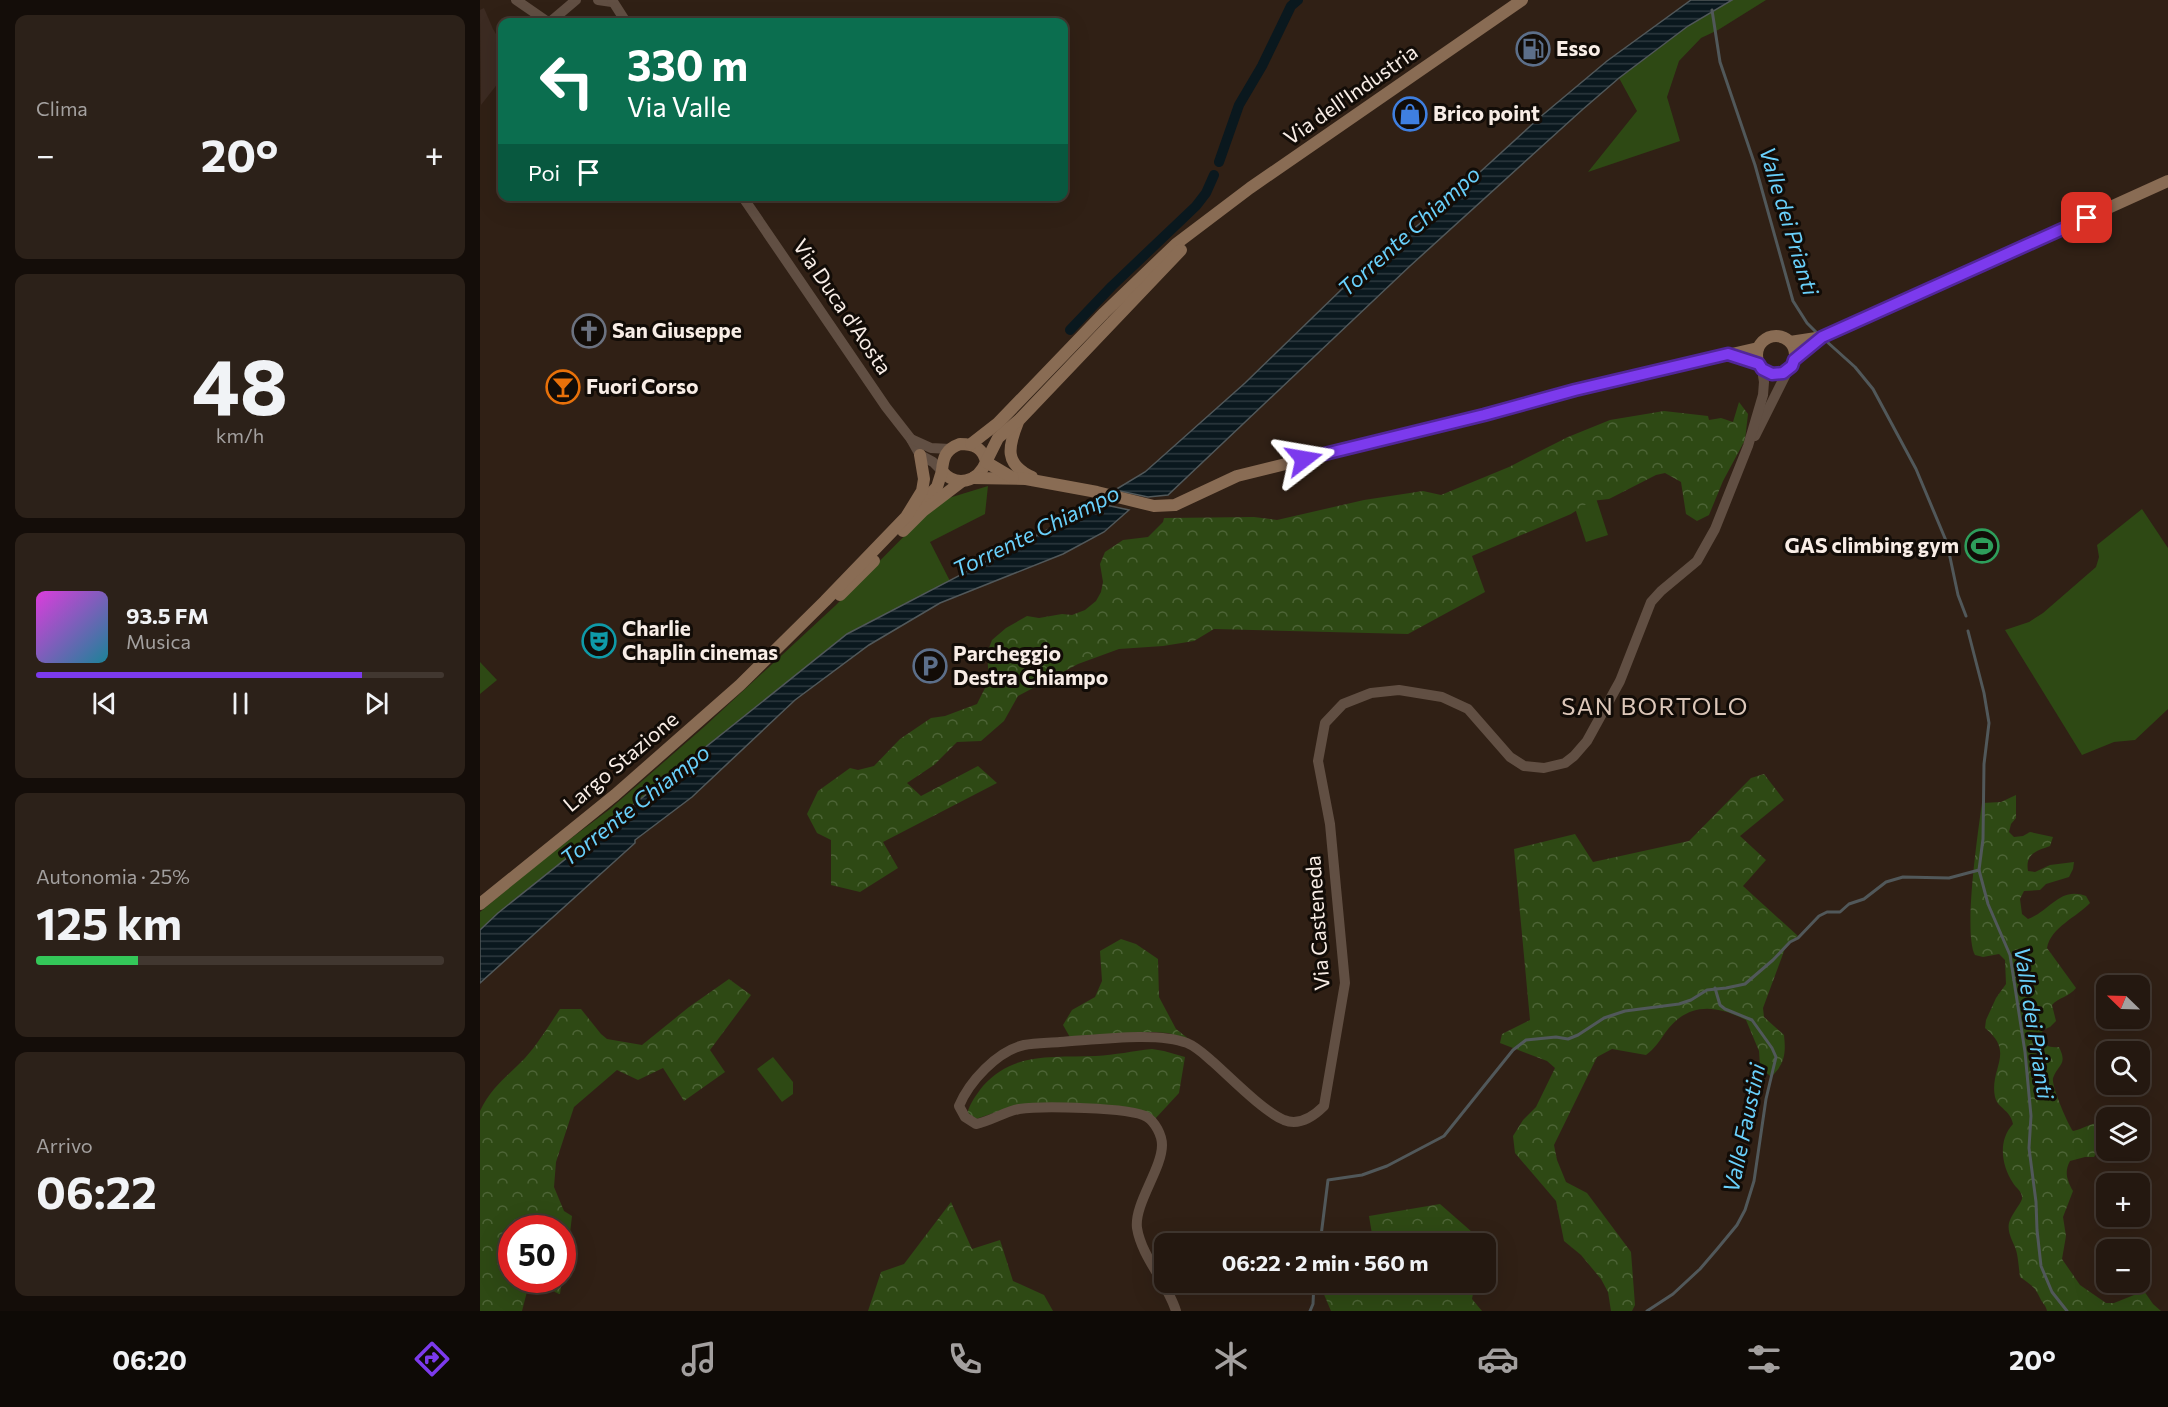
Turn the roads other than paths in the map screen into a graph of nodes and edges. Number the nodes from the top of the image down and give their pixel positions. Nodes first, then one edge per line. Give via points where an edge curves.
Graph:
1 (516, 0) edge
2 (576, 0) edge
3 (598, 0) edge
4 (1522, 0) edge
5 (612, 1) edge
6 (543, 18) edge
7 (554, 18) edge
8 (623, 18) edge
9 (2168, 182) edge
10 (745, 201) edge
11 (1204, 224) junction
12 (1822, 337) junction
13 (1790, 342) junction
14 (1758, 348) junction
15 (1728, 354) junction
16 (1791, 365) junction
17 (1761, 366) junction
18 (1020, 419) junction
19 (911, 439) junction
20 (971, 444) junction
21 (1748, 446) junction
22 (950, 449) junction
23 (920, 455) junction
24 (986, 462) junction
25 (942, 471) junction
26 (1013, 478) junction
27 (967, 480) junction
28 (1044, 482) junction
29 (906, 517) junction
30 (782, 644) junction
31 (480, 903) edge
32 (1176, 1311) edge

1 - 6 street
2 - 7 street
3 - 5 street
4 - 11 main road, Via dell'Industria
5 - 8 street
9 - 12 main road
10 - 19 street, Via Duca d'Aosta
11 - 18 main road, Via dell'Industria
11 - 20 main road, Via dell'Industria via 1176,244 998,423
12 - 13 main road
12 - 16 main road
13 - 14 main road via 1775,336
13 - 16 main road via 1795,354
14 - 15 main road
14 - 17 main road
15 - 17 main road
15 - 28 main road via 1237,476 1175,505 1147,504
16 - 17 main road via 1783,373 1772,374
16 - 21 street
17 - 21 street via 1762,395
18 - 24 main road, Via dell'Industria via 998,438
18 - 28 main road via 1010,455 1017,470
19 - 22 street via 931,448
19 - 23 street, Via Duca d'Aosta
20 - 22 main road
20 - 24 main road via 984,453
21 - 32 street, Via Casteneda via 1704,550 1651,602 1620,681 1587,741 1565,763 1544,768 1524,766 1510,757 1468,709 1442,697 1399,690 1371,693 1342,704 1325,723 1318,761 1330,824 1345,983 1324,1106 1313,1116 1285,1121 1205,1055 1189,1044 1168,1038 1023,1045 997,1059 964,1094 959,1106 965,1117 976,1124 1018,1110 1115,1110 1147,1117 1157,1128 1162,1144 1137,1226 1142,1246
22 - 25 main road
23 - 25 street, Via Duca d'Aosta
23 - 29 main road, Largo Stazione via 922,491
24 - 26 main road
24 - 27 main road
25 - 27 main road via 948,479
25 - 29 main road, Largo Stazione via 937,487
26 - 27 main road
26 - 28 main road
27 - 30 main road, Largo Stazione via 922,512 813,621
29 - 30 main road, Largo Stazione
30 - 31 main road, Largo Stazione via 615,795

